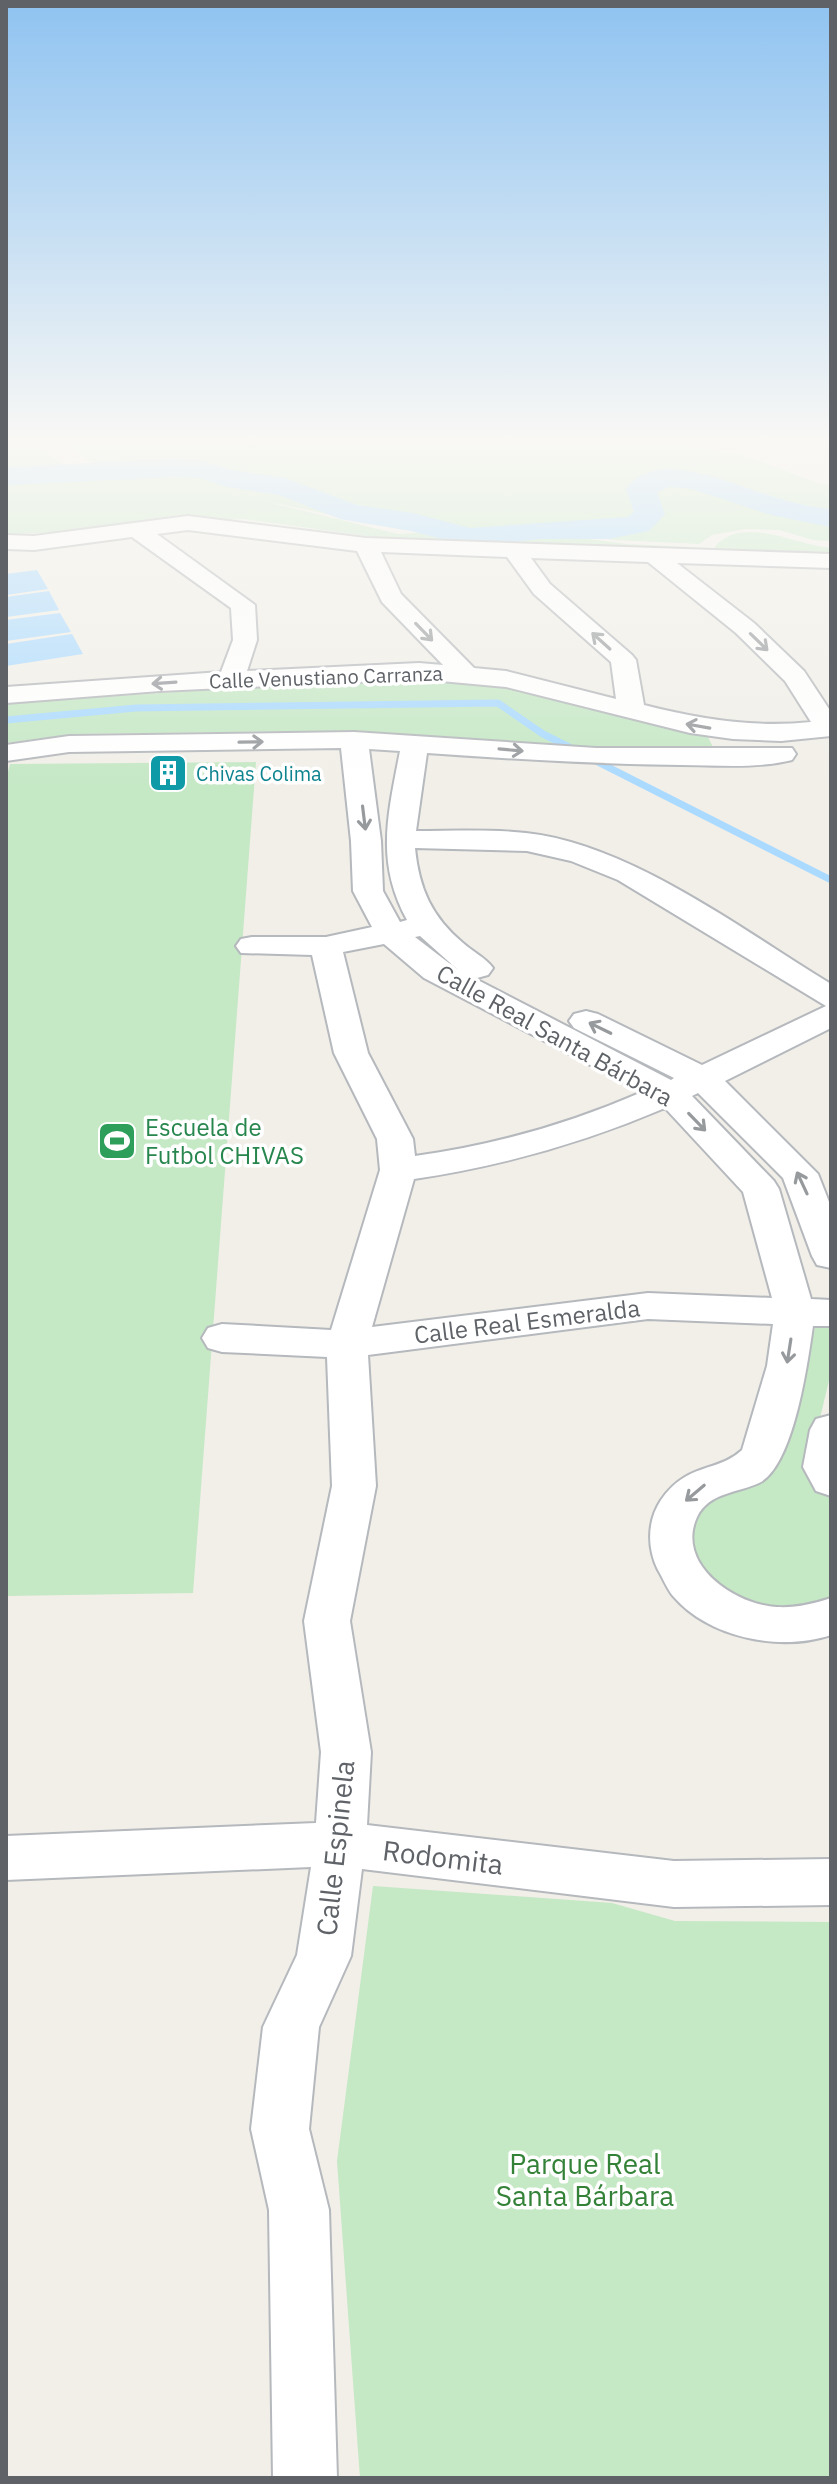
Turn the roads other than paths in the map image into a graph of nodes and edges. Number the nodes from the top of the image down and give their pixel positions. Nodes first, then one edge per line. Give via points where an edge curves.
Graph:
1 (174, 556) edge
2 (371, 556) edge
3 (518, 556) edge
4 (626, 556) edge
5 (656, 557) junction
6 (803, 561) junction
7 (831, 561) edge
8 (831, 577) edge
9 (465, 674) junction
10 (232, 679) junction
11 (6, 695) edge
12 (631, 709) junction
13 (66, 715) junction
14 (830, 735) edge
15 (354, 740) junction
16 (415, 742) junction
17 (733, 744) junction
18 (6, 753) edge
19 (399, 839) junction
20 (408, 929) junction
21 (252, 946) dead end
22 (326, 946) junction
23 (831, 998) edge
24 (831, 1015) edge
25 (703, 1079) junction
26 (670, 1093) junction
27 (398, 1170) junction
28 (831, 1256) edge
29 (813, 1312) edge
30 (222, 1338) dead end
31 (347, 1344) junction
32 (831, 1430) edge
33 (831, 1480) edge
34 (831, 1616) edge
35 (340, 1844) junction
36 (6, 1858) edge
37 (831, 1882) edge
38 (305, 2478) edge

1 - 10 street via 243,605 245,640
2 -> 9 street via 390,597
12 -> 3 street via 623,660 542,589
4 - 5 street
5 - 6 street
5 -> 14 street via 795,676
6 - 7 street
6 - 8 street
9 - 10 street, Calle Venustiano Carranza via 389,671
9 - 12 street, Calle Venustiano Carranza
10 -> 13 street, Calle Venustiano Carranza
11 - 13 street, Calle Venustiano Carranza
17 -> 12 street, Calle Venustiano Carranza via 690,725
13 -> 15 street, Calle Venustiano Carranza
13 - 18 street, Calle Venustiano Carranza
14 - 17 street, Calle Venustiano Carranza
15 - 16 street, Calle Venustiano Carranza
15 -> 20 street, Calle Real Santa Bárbara via 368,891
16 -> 17 street, Calle Venustiano Carranza via 596,756
16 - 19 street, Calle Real Santa Bárbara
19 - 20 street, Calle Real Santa Bárbara
19 - 23 street via 527,842 580,854 629,874
20 - 22 street
25 -> 20 street, Calle Real Santa Bárbara
20 - 26 street, Calle Real Santa Bárbara via 435,971
21 - 22 street
22 - 27 street, Calle Espinela via 351,1053 395,1139
24 - 25 street
25 - 26 street
28 -> 25 street, Calle Real Santa Bárbara via 800,1174
26 - 27 street via 572,1133 504,1153
26 -> 29 street, Calle Real Santa Bárbara via 761,1189
27 - 31 street, Calle Espinela
29 - 31 street, Calle Real Esmeralda via 648,1306
29 -> 34 street, Calle Real Santa Bárbara via 787,1366 761,1457 746,1471 717,1478 693,1492 677,1511 671,1534 675,1559 688,1583 712,1604 776,1625
30 - 31 street, Calle Real Esmeralda
31 - 35 street, Calle Espinela via 354,1486 327,1621 346,1752
32 - 33 street via 824,1467
35 - 36 street, Rodomita
35 - 37 street, Rodomita via 674,1884
35 - 38 street, Calle Espinela via 324,1956 291,2027 280,2129 299,2210

